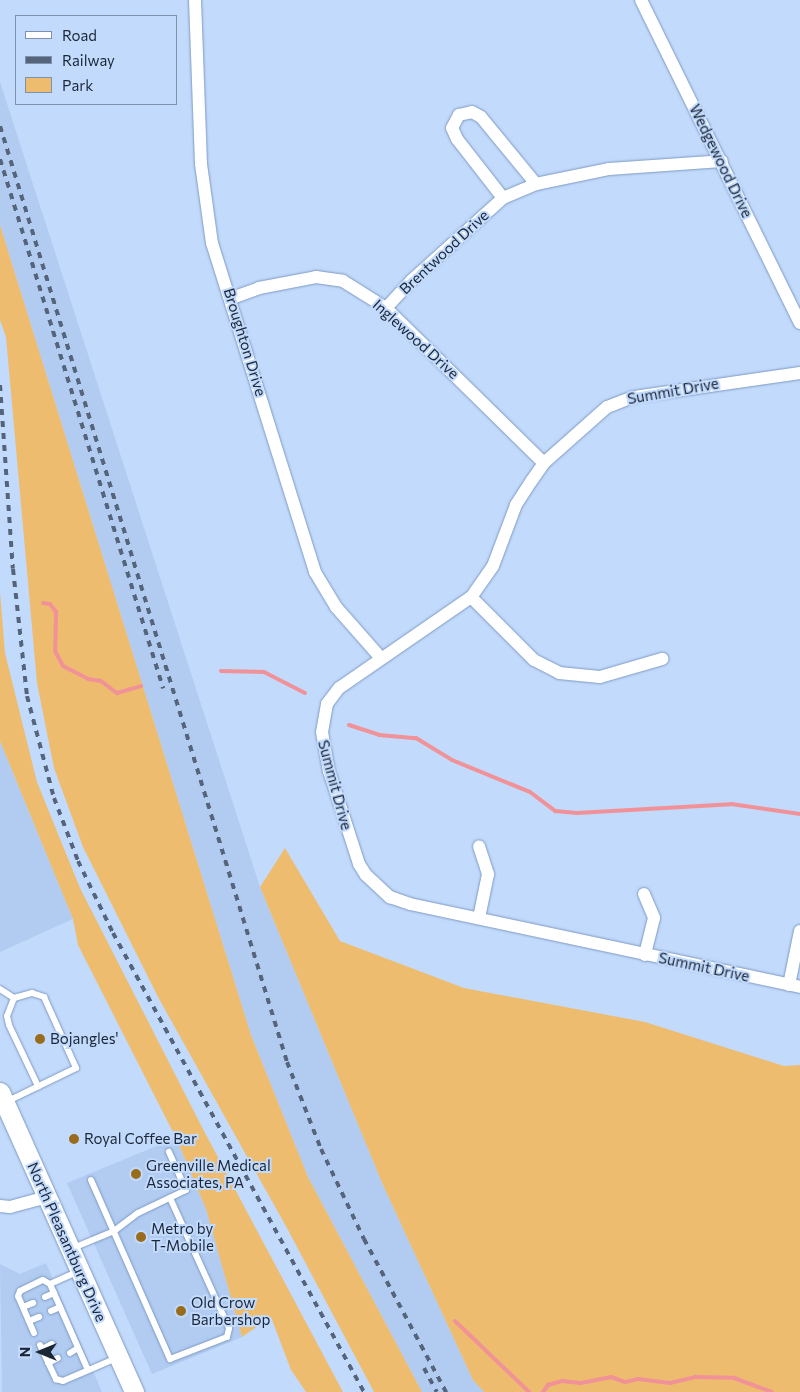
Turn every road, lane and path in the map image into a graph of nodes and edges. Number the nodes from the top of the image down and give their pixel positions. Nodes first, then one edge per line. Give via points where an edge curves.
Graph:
1 (195, 0) edge
2 (641, 0) edge
3 (722, 161) junction
4 (536, 184) junction
5 (503, 198) junction
6 (232, 298) junction
7 (386, 308) junction
8 (800, 323) edge
9 (800, 373) edge
10 (544, 463) junction
11 (471, 597) junction
12 (380, 657) junction
13 (662, 659) dead end
14 (479, 846) dead end
15 (644, 894) dead end
16 (479, 918) junction
17 (800, 931) edge
18 (645, 954) junction
19 (795, 986) edge
20 (0, 988) edge
21 (14, 998) junction
22 (38, 1086) junction
23 (2, 1097) edge
24 (170, 1152) dead end
25 (91, 1180) dead end
26 (47, 1198) junction
27 (170, 1198) junction
28 (0, 1206) edge
29 (114, 1232) junction
30 (69, 1250) junction
31 (79, 1271) junction
32 (50, 1284) junction
33 (54, 1293) junction
34 (45, 1297) dead end
35 (33, 1303) dead end
36 (60, 1307) junction
37 (23, 1308) junction
38 (52, 1311) dead end
39 (39, 1317) dead end
40 (29, 1321) junction
41 (66, 1322) junction
42 (58, 1326) dead end
43 (34, 1333) dead end
44 (72, 1335) junction
45 (64, 1339) dead end
46 (52, 1344) dead end
47 (78, 1348) junction
48 (70, 1353) dead end
49 (118, 1357) junction
50 (58, 1358) dead end
51 (48, 1363) junction
52 (88, 1370) junction
53 (134, 1392) edge

1 - 6 street, Broughton Drive via 204,204 212,242
2 - 3 street, Wedgewood Drive
3 - 4 street, Brentwood Drive via 609,169
3 - 8 street, Wedgewood Drive
4 - 5 street, Brentwood Drive
4 - 5 street, Brentwood Drive via 480,117 472,112 459,115 452,128 457,139
5 - 7 street, Brentwood Drive
6 - 7 street, Inglewood Drive via 292,281 329,278 343,281
6 - 12 street, Broughton Drive via 315,572 336,607
7 - 10 street, Inglewood Drive
9 - 10 street, Summit Drive via 618,401
10 - 11 street, Summit Drive via 516,506 493,566
11 - 12 street, Summit Drive
11 - 13 street via 534,660 559,673 600,677
12 - 16 street, Summit Drive via 340,688 324,716 322,747 352,845 366,875 390,897
14 - 16 street via 488,874
15 - 18 street via 654,918
16 - 18 street, Summit Drive
17 - 19 street
18 - 19 street, Summit Drive
20 - 21 lane
21 - 22 lane via 7,1016 9,1025
21 - 22 lane via 40,994 44,997 76,1068
22 - 23 lane
23 - 26 main road, North Pleasantburg Drive
24 - 27 lane via 186,1190
25 - 29 lane
26 - 28 street via 10,1207
26 - 30 main road, North Pleasantburg Drive
27 - 29 lane via 138,1213
27 - 29 lane via 229,1328 226,1337 170,1359
29 - 30 lane
30 - 31 main road, North Pleasantburg Drive
31 - 32 lane
31 - 49 main road, North Pleasantburg Drive
32 - 33 lane
32 - 37 lane via 44,1280 20,1291 18,1296
33 - 34 lane
33 - 36 lane
35 - 37 lane
36 - 38 lane
36 - 41 lane
37 - 40 lane
39 - 40 lane
40 - 43 lane
41 - 42 lane
41 - 44 lane
44 - 45 lane
44 - 47 lane
46 - 51 lane via 41,1347
47 - 48 lane
47 - 52 lane
49 - 52 lane
49 - 53 main road, North Pleasantburg Drive
50 - 51 lane
51 - 52 lane via 56,1379 63,1381

